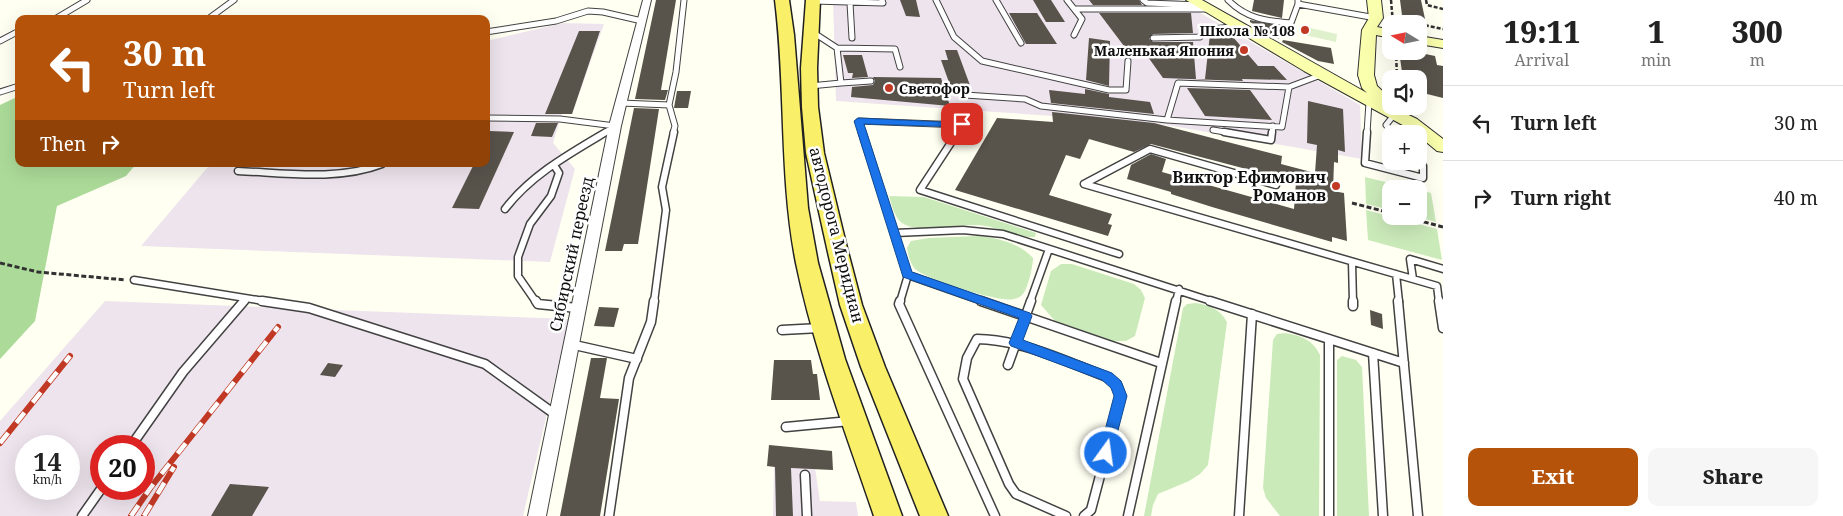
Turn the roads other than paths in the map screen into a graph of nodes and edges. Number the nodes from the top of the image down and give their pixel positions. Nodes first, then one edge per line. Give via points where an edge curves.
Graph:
1 (87, 0) edge
2 (234, 0) edge
3 (647, 0) edge
4 (684, 0) edge
5 (782, 0) edge
6 (790, 0) edge
7 (813, 0) edge
8 (882, 0) edge
9 (936, 0) edge
10 (996, 0) edge
11 (1067, 0) edge
12 (1143, 0) edge
13 (1228, 0) edge
14 (1374, 0) edge
15 (1298, 2) edge
16 (850, 3) junction
17 (1201, 5) edge
18 (1075, 9) junction
19 (62, 15) edge
20 (213, 15) edge
21 (642, 21) junction
22 (1372, 24) junction
23 (1238, 26) junction
24 (1382, 29) edge
25 (490, 31) edge
26 (810, 31) junction
27 (15, 33) edge
28 (787, 35) junction
29 (1074, 35) dead end
30 (852, 38) dead end
31 (1153, 38) dead end
32 (0, 41) edge
33 (1428, 42) edge
34 (1021, 43) dead end
35 (1443, 44) edge
36 (837, 48) junction
37 (1128, 62) dead end
38 (900, 67) dead end
39 (1321, 75) junction
40 (872, 81) dead end
41 (841, 83) junction
42 (809, 86) junction
43 (15, 87) edge
44 (1289, 87) junction
45 (1, 91) edge
46 (1369, 95) junction
47 (965, 96) dead end
48 (621, 103) junction
49 (668, 105) junction
50 (1382, 105) edge
51 (1394, 115) joint
52 (490, 118) edge
53 (1167, 120) junction
54 (1386, 125) edge
55 (1413, 125) edge
56 (1415, 125) edge
57 (615, 126) junction
58 (1273, 126) junction
59 (1213, 130) dead end
60 (1427, 134) edge
61 (1443, 148) edge
62 (554, 165) junction
63 (374, 167) edge
64 (1382, 168) edge
65 (1392, 170) edge
66 (1423, 170) edge
67 (238, 171) dead end
68 (1276, 185) dead end
69 (505, 209) dead end
70 (895, 232) junction
71 (1049, 249) junction
72 (1119, 254) dead end
73 (1352, 262) junction
74 (1443, 269) edge
75 (1396, 274) junction
76 (908, 275) junction
77 (1413, 279) junction
78 (134, 280) road end
79 (1179, 289) junction
80 (246, 298) junction
81 (1353, 306) dead end
82 (577, 308) junction
83 (1252, 314) junction
84 (1026, 316) junction
85 (825, 328) junction
86 (1443, 328) edge
87 (782, 330) dead end
88 (1329, 339) junction
89 (1016, 343) junction
90 (570, 344) junction
91 (1373, 353) junction
92 (637, 359) junction
93 (1161, 363) junction
94 (1404, 363) junction
95 (1008, 365) dead end
96 (557, 416) junction
97 (854, 420) junction
98 (786, 427) dead end
99 (139, 435) edge
100 (805, 475) dead end
101 (93, 500) edge
102 (82, 516) edge
103 (536, 516) edge
104 (609, 516) edge
105 (807, 516) edge
106 (888, 516) edge
107 (934, 516) edge
108 (995, 516) edge
109 (1066, 516) edge
110 (1084, 516) edge
111 (1128, 516) edge
112 (1240, 516) edge
113 (1328, 516) edge
114 (1383, 516) edge
115 (1418, 516) edge

1 - 19 lane
2 - 20 lane
3 - 21 street, Сибирский переезд
4 - 49 lane via 676,72
5 - 28 main road
6 - 28 main road
7 - 16 lane
7 - 26 main road, автодорога Меридиан
8 - 16 lane via 883,3
9 - 37 lane via 954,37 982,61 1109,90 1126,90
10 - 34 lane
11 - 18 lane
12 - 17 lane via 1147,3
13 - 15 lane via 1245,16 1291,23
14 - 22 street
15 - 22 lane
16 - 30 lane
17 - 18 lane
17 - 23 street
18 - 29 lane via 1082,19
21 - 25 lane via 588,11 556,21
21 - 48 street, Сибирский переезд
22 - 24 street
22 - 46 street via 1366,75
23 - 31 lane via 1206,30 1200,37
23 - 39 street
26 - 36 lane
26 - 42 main road, автодорога Меридиан
27 - 32 lane
28 - 85 main road, автодорога Меридиан via 798,208 807,263
33 - 35 street
36 - 38 lane via 895,49
36 - 41 lane
39 - 44 lane
39 - 46 street
40 - 41 lane
41 - 42 lane
42 - 107 main road, автодорога Меридиан via 815,153 851,305
43 - 45 lane
44 - 53 lane via 1178,83
44 - 58 lane via 1282,126
46 - 50 street
46 - 56 street via 1382,100
46 - 64 lane via 1364,163
47 - 53 lane via 1025,99 1041,106
48 - 49 lane
48 - 57 street, Сибирский переезд
49 - 92 lane via 675,126 662,186 666,210 651,322
51 - 54 lane
51 - 55 street
52 - 57 lane via 560,119
53 - 58 lane
57 - 62 lane
57 - 82 street, Сибирский переезд
58 - 59 lane via 1271,140
60 - 61 street
62 - 69 lane via 513,197
62 - 82 lane via 559,174 552,195 530,222 517,261 517,272 538,304
63 - 67 lane via 346,173
65 - 66 lane via 1423,178
68 - 73 lane via 1150,149 1084,184
70 - 71 lane via 985,230
70 - 72 lane via 858,121 962,124 920,190
70 - 76 lane
71 - 79 lane
71 - 84 lane
73 - 75 lane
73 - 81 lane
74 - 77 lane via 1410,259
75 - 77 lane
75 - 94 lane
76 - 84 lane
76 - 108 lane via 899,304
77 - 86 lane via 1437,286
78 - 80 lane
79 - 83 lane
79 - 93 lane
80 - 96 lane via 309,308 485,364
80 - 99 lane via 183,372
82 - 90 street, Сибирский переезд
83 - 88 lane
83 - 112 lane
84 - 89 lane
84 - 93 lane
85 - 87 lane
85 - 97 main road, автодорога Меридиан
88 - 91 lane
88 - 113 lane
89 - 95 lane
89 - 109 lane via 978,339 968,352 963,380 1016,494
89 - 110 lane via 1107,377 1117,385 1121,396 1092,510
90 - 92 lane
90 - 96 street, Сибирский переезд
91 - 94 lane
91 - 114 lane
92 - 104 lane via 630,378
93 - 111 lane
94 - 115 lane
96 - 103 street, Сибирский переезд
97 - 98 lane
97 - 106 main road, автодорога Меридиан
100 - 105 lane
101 - 102 lane

